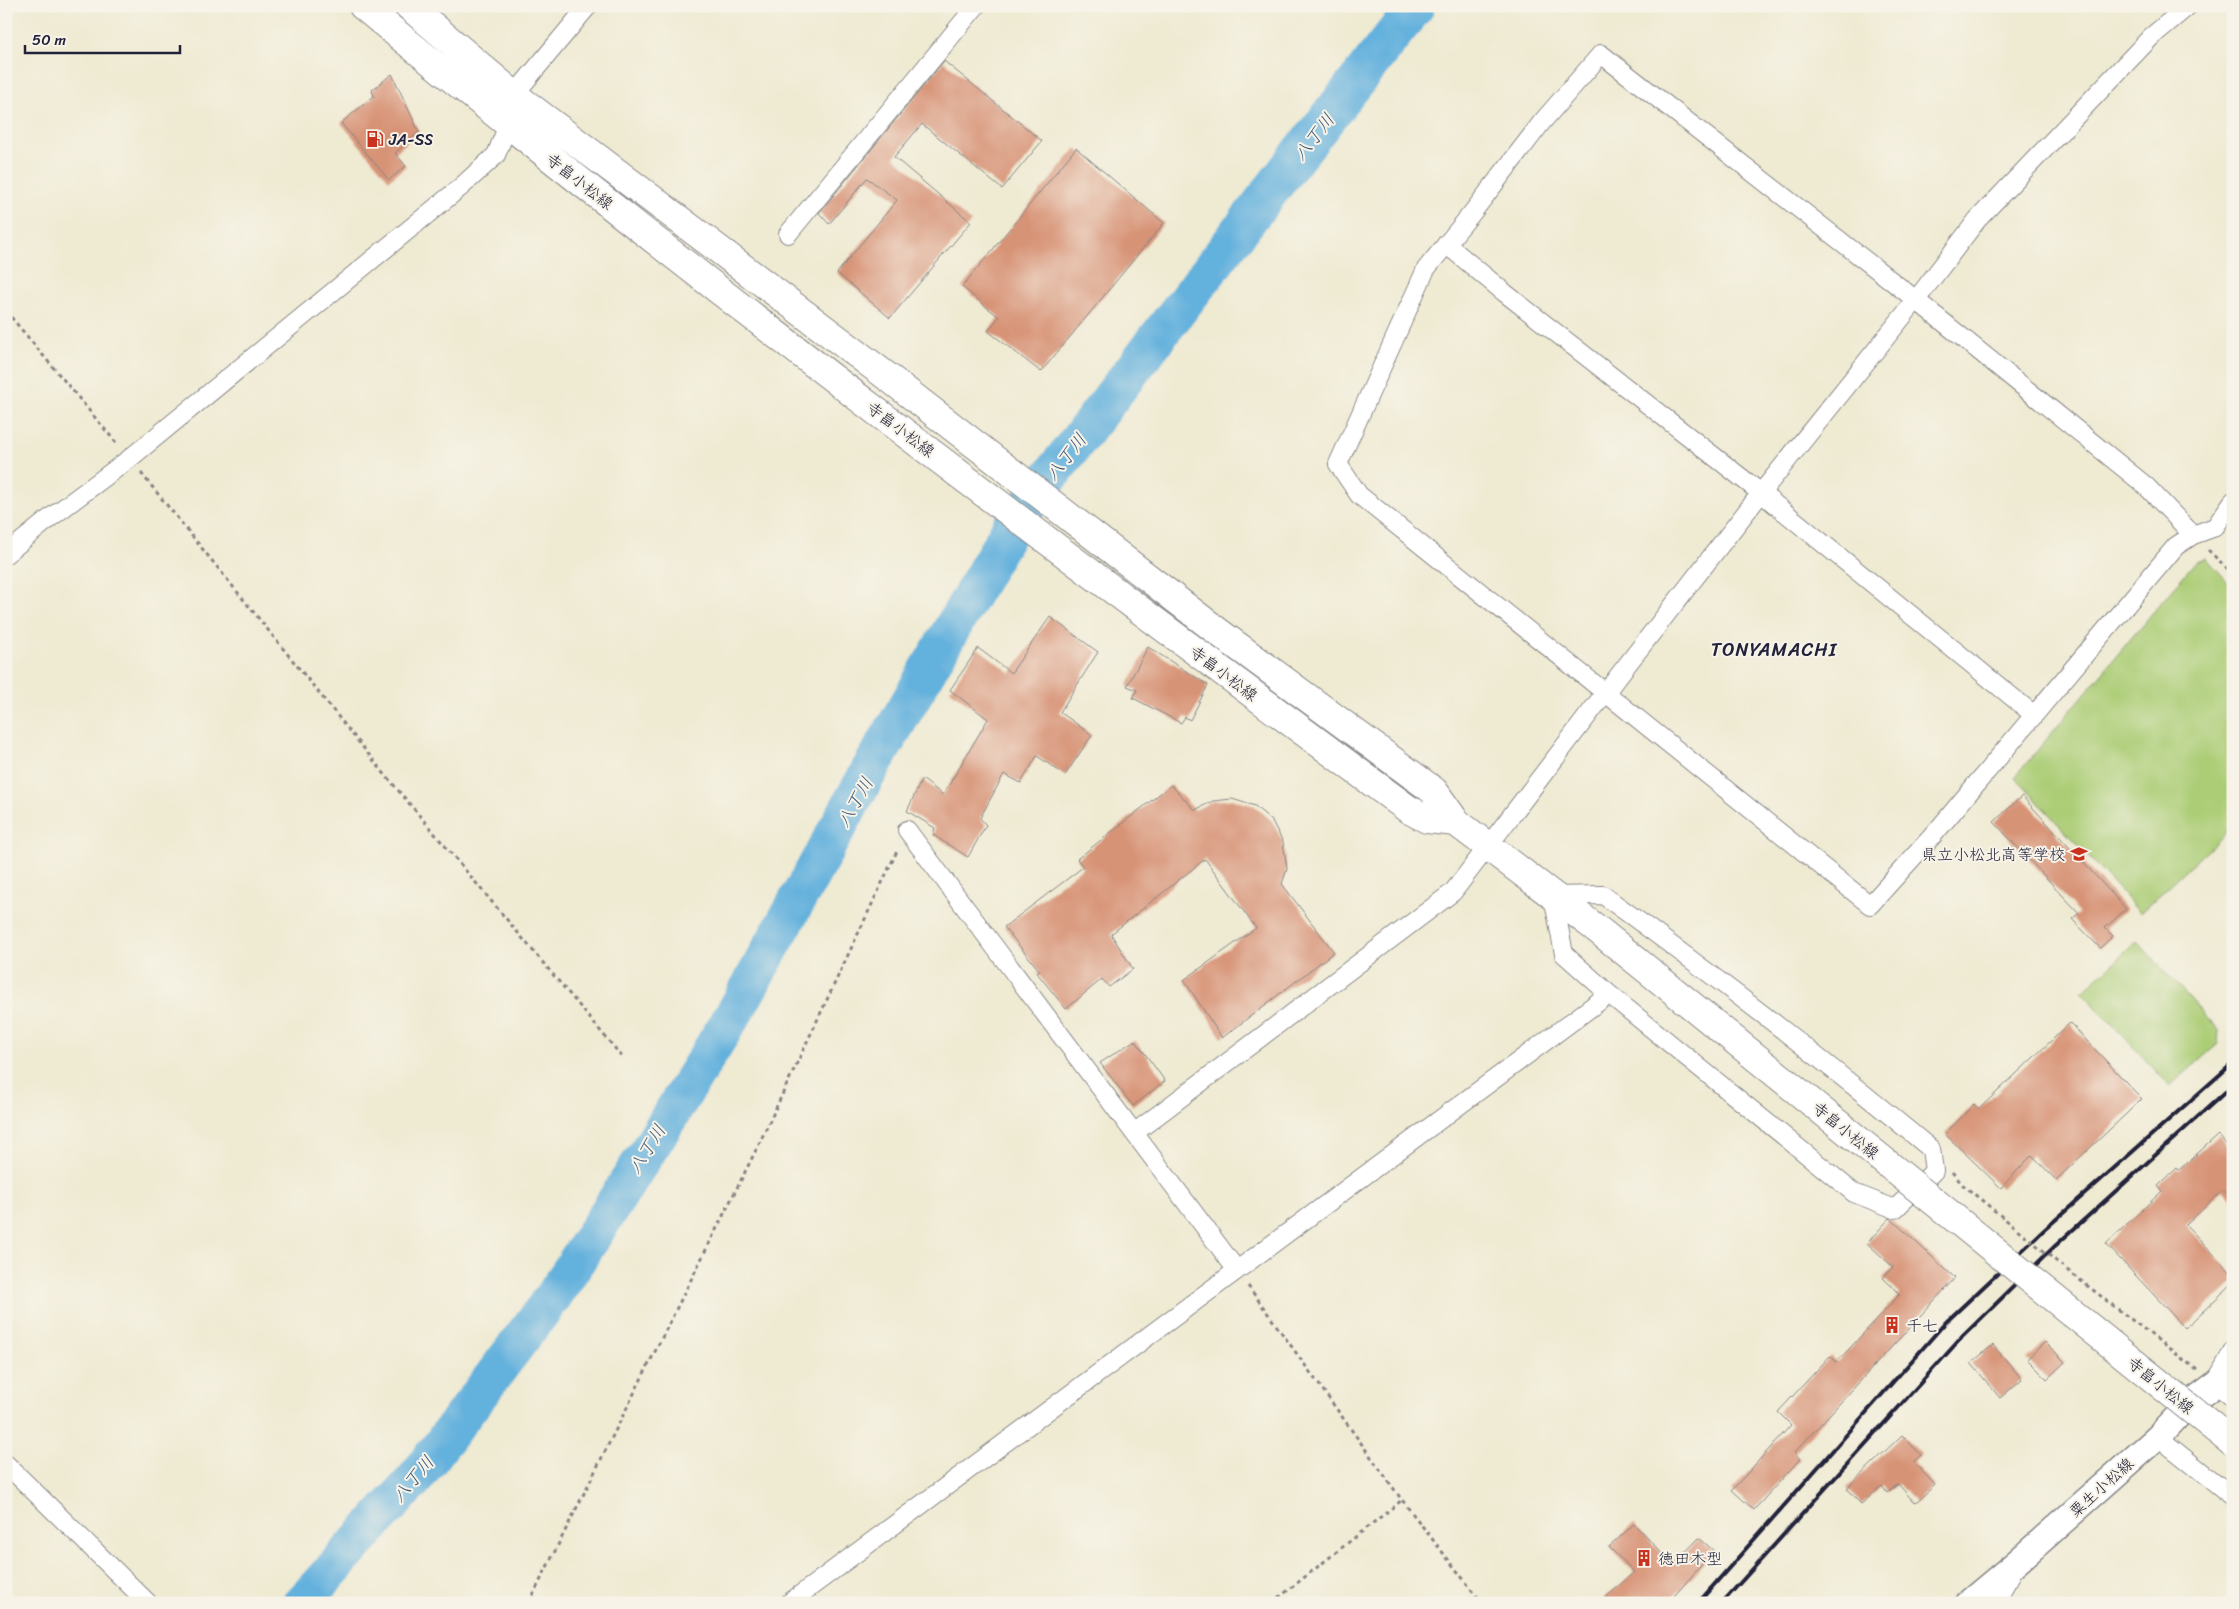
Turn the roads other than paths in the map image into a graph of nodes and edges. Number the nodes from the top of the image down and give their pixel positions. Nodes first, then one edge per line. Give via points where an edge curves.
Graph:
1 (363, 6) edge
2 (409, 6) edge
3 (588, 6) edge
4 (976, 6) edge
5 (2188, 6) edge
6 (514, 95) junction
7 (508, 125) junction
8 (788, 234) dead end
9 (1446, 244) junction
10 (1916, 300) junction
11 (1761, 493) junction
12 (2233, 501) edge
13 (2193, 535) junction
14 (6, 554) edge
15 (1605, 693) junction
16 (2033, 714) junction
17 (1456, 822) junction
18 (907, 830) road end
19 (1488, 845) junction
20 (1553, 896) junction
21 (1609, 994) junction
22 (1134, 1133) junction
23 (1236, 1269) junction
24 (2233, 1351) edge
25 (2227, 1384) edge
26 (2158, 1437) junction
27 (2233, 1442) edge
28 (6, 1464) edge
29 (2233, 1497) edge
30 (2018, 1562) junction
31 (148, 1603) edge
32 (789, 1603) edge
33 (1968, 1603) edge
34 (1995, 1603) edge

1 - 7 main road, 寺畠小松線
2 - 6 main road, 寺畠小松線
3 - 6 street
4 - 8 street
5 - 10 street via 2151,37 1977,220
6 - 7 street
6 - 17 main road, 寺畠小松線 via 1217,630 1434,791
7 - 14 street via 496,155 462,186 129,459
7 - 17 main road, 寺畠小松線 via 873,408 1408,809 1427,819
9 - 10 street via 1542,122 1601,54
9 - 11 street
9 - 15 street via 1426,269 1338,464 1359,495
10 - 11 street
10 - 13 street via 2146,486
11 - 15 street
11 - 16 street
12 - 13 street via 2215,527
13 - 16 street via 2176,546
15 - 16 street via 1870,905 1935,833
15 - 19 street
17 - 19 main road, 寺畠小松線
18 - 22 street
19 - 20 main road, 寺畠小松線
19 - 22 street via 1453,892
20 - 21 street via 1564,954
20 - 21 street via 1603,895 1931,1149 1934,1171 1895,1209 1854,1192
20 - 27 main road, 寺畠小松線, bridge
21 - 23 street
22 - 23 street
23 - 32 street
24 - 25 street
25 - 26 main road, 粟生小松線 via 2190,1403
26 - 29 street
26 - 30 main road, 粟生小松線
28 - 31 street
30 - 33 main road, 粟生小松線
30 - 34 street

